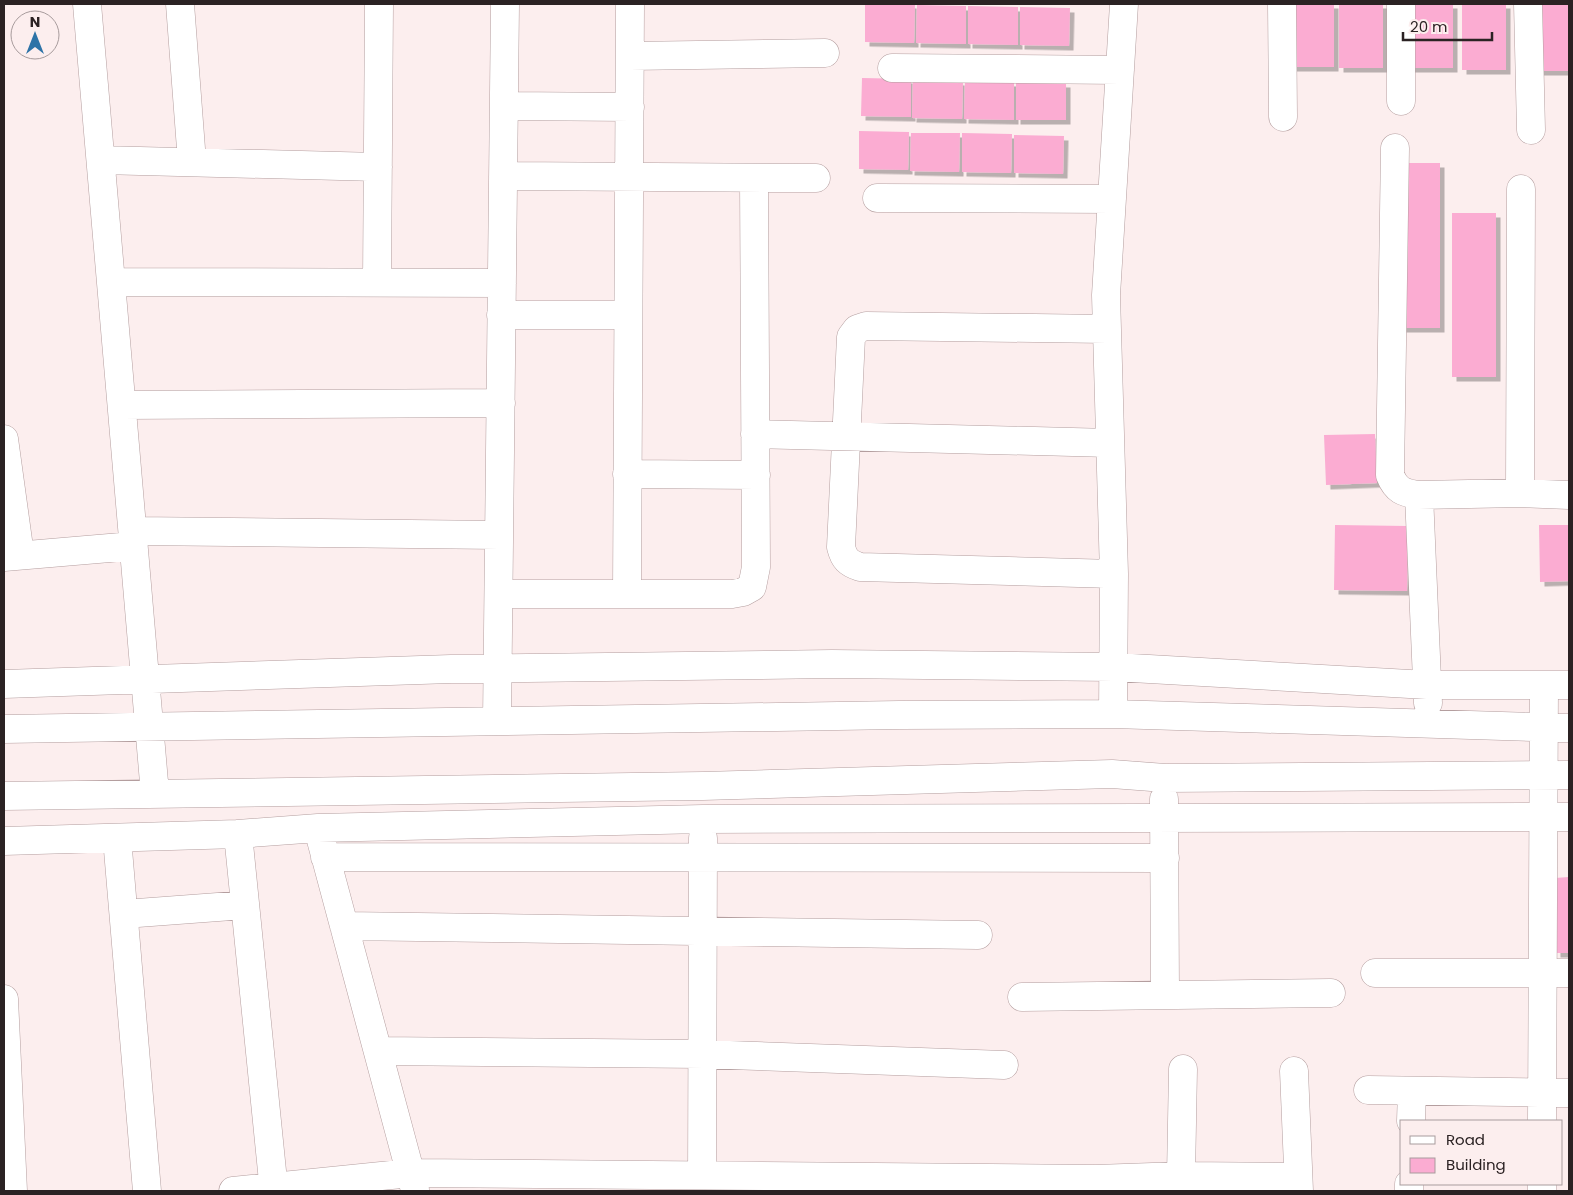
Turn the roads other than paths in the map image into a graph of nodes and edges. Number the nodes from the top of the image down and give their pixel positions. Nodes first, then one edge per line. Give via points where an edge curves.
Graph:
1 (87, 4) edge
2 (180, 4) edge
3 (379, 4) edge
4 (505, 4) edge
5 (630, 4) edge
6 (1124, 4) edge
7 (1282, 4) edge
8 (1401, 4) edge
9 (1528, 4) edge
10 (825, 53) dead end
11 (630, 56) junction
12 (892, 68) dead end
13 (1120, 70) junction
14 (1401, 101) dead end
15 (504, 106) junction
16 (630, 107) junction
17 (1283, 117) dead end
18 (1531, 130) dead end
19 (1395, 148) dead end
20 (101, 160) junction
21 (192, 162) junction
22 (378, 167) junction
23 (503, 176) junction
24 (629, 177) junction
25 (754, 178) junction
26 (816, 178) dead end
27 (1521, 189) dead end
28 (877, 198) dead end
29 (1112, 199) junction
30 (111, 282) junction
31 (377, 282) junction
32 (502, 283) junction
33 (502, 315) junction
34 (628, 315) junction
35 (1107, 329) junction
36 (500, 403) junction
37 (122, 405) junction
38 (755, 434) junction
39 (845, 436) junction
40 (4, 439) edge
41 (1110, 443) junction
42 (627, 474) junction
43 (756, 475) junction
44 (1520, 493) junction
45 (1419, 495) junction
46 (1569, 495) edge
47 (499, 536) junction
48 (133, 538) junction
49 (12, 556) edge
50 (1114, 574) junction
51 (499, 594) junction
52 (627, 594) junction
53 (1114, 667) junction
54 (498, 668) junction
55 (145, 679) junction
56 (4, 684) edge
57 (1427, 685) junction
58 (1557, 685) edge
59 (1113, 714) junction
60 (497, 721) junction
61 (1429, 723) junction
62 (149, 726) junction
63 (1557, 728) edge
64 (4, 729) edge
65 (1556, 774) edge
66 (1164, 778) junction
67 (703, 786) junction
68 (308, 792) junction
69 (155, 794) junction
70 (4, 796) edge
71 (1164, 817) junction
72 (1556, 817) edge
73 (703, 818) junction
74 (318, 828) junction
75 (238, 834) junction
76 (117, 838) junction
77 (4, 842) edge
78 (703, 856) junction
79 (325, 857) junction
80 (1164, 858) junction
81 (245, 905) junction
82 (124, 914) junction
83 (344, 926) junction
84 (703, 931) junction
85 (978, 935) dead end
86 (1375, 973) dead end
87 (1542, 973) junction
88 (1569, 973) edge
89 (1331, 993) dead end
90 (1164, 995) junction
91 (1022, 997) dead end
92 (4, 999) edge
93 (378, 1051) junction
94 (702, 1054) junction
95 (1004, 1065) dead end
96 (1184, 1069) dead end
97 (1294, 1071) dead end
98 (1368, 1090) dead end
99 (1412, 1091) junction
100 (1542, 1092) junction
101 (1569, 1093) edge
102 (1411, 1120) edge
103 (1542, 1120) edge
104 (413, 1182) edge
105 (1192, 1182) edge
106 (702, 1183) edge
107 (1299, 1184) edge
108 (363, 1185) edge
109 (1096, 1185) edge
110 (274, 1189) edge
111 (13, 1191) edge
112 (147, 1191) edge
113 (233, 1191) edge

1 - 20 street
2 - 21 street
3 - 22 street
4 - 15 street
5 - 11 street
6 - 13 street
7 - 17 street
8 - 14 street
9 - 18 street
10 - 11 street
11 - 16 street
12 - 13 street
13 - 29 street
15 - 16 street
15 - 23 street
16 - 24 street
19 - 45 street via 1390,475 1394,487 1404,493
20 - 21 street
20 - 30 street
21 - 22 street
22 - 31 street
23 - 24 street
23 - 32 street
24 - 25 street
24 - 34 street
25 - 26 street
25 - 38 street
27 - 44 street
28 - 29 street
29 - 35 street
30 - 31 street
30 - 37 street
31 - 32 street
32 - 33 street
33 - 34 street
33 - 36 street
34 - 42 street
35 - 39 street via 866,326 857,329 852,337
35 - 41 street
36 - 37 street
36 - 47 street
37 - 48 street
38 - 39 street
38 - 43 street
39 - 41 street
39 - 50 street via 841,547 850,563 860,567
40 - 49 street
41 - 50 street
42 - 43 street
42 - 52 street
43 - 52 street via 756,567 752,587 732,594
44 - 45 street
44 - 46 street
45 - 57 street
47 - 48 street
47 - 51 street
48 - 49 street
48 - 55 street
50 - 53 street
51 - 52 street
51 - 54 street
53 - 54 street via 832,664
53 - 57 street
53 - 59 street
54 - 55 street
54 - 60 street
55 - 56 street
55 - 62 street
57 - 58 street
57 - 61 street
58 - 63 street
59 - 60 street
59 - 61 street
60 - 62 street
61 - 63 street
62 - 64 street
62 - 69 street
63 - 65 street
65 - 66 street
65 - 72 street
66 - 67 street via 1112,774
66 - 71 street
67 - 68 street
67 - 73 street
68 - 69 street
68 - 74 street
69 - 70 street
71 - 72 street
71 - 73 street
71 - 80 street
72 - 87 street
73 - 74 street
73 - 78 street
74 - 75 street
74 - 79 street
75 - 76 street
75 - 81 street
76 - 77 street
76 - 82 street
78 - 79 street
78 - 80 street
78 - 84 street
79 - 83 street
80 - 90 street
81 - 82 street
81 - 110 street
82 - 112 street
83 - 84 street
83 - 93 street
84 - 85 street
84 - 94 street
86 - 87 street
87 - 88 street
87 - 100 street
89 - 90 street
90 - 91 street
92 - 111 street
93 - 94 street
93 - 104 street
94 - 95 street
94 - 106 street
96 - 105 street
97 - 107 street
98 - 99 street
99 - 100 street
99 - 102 street
100 - 101 street
100 - 103 street
104 - 106 street
104 - 108 street
105 - 107 street
105 - 109 street
106 - 109 street
108 - 110 street
110 - 113 street

